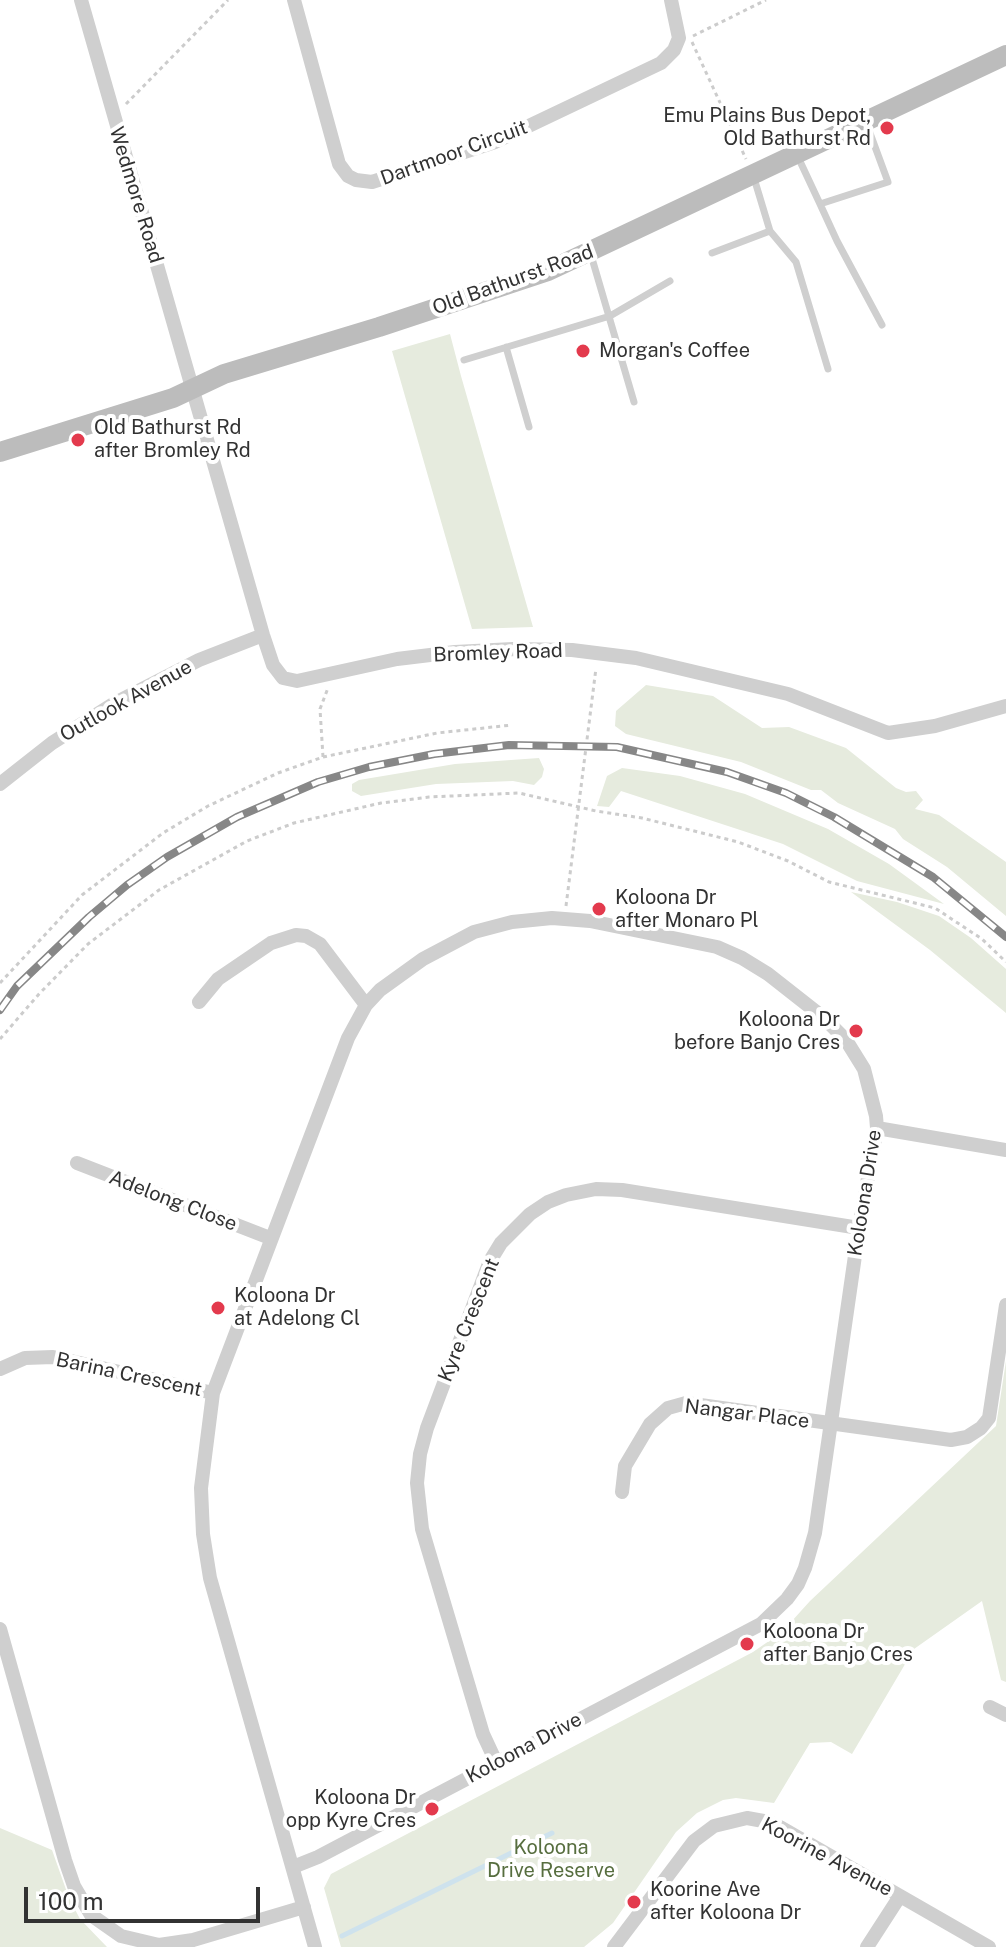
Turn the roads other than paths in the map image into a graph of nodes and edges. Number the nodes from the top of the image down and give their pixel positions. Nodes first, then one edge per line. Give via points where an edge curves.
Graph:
1 (81, 0) edge
2 (294, 0) edge
3 (671, 0) edge
4 (1006, 55) edge
5 (866, 123) junction
6 (797, 155) junction
7 (754, 176) junction
8 (820, 204) junction
9 (770, 231) junction
10 (590, 253) junction
11 (712, 253) dead end
12 (670, 281) dead end
13 (610, 316) junction
14 (882, 325) dead end
15 (506, 347) junction
16 (464, 360) dead end
17 (828, 369) dead end
18 (194, 388) junction
19 (634, 402) dead end
20 (529, 427) dead end
21 (0, 452) edge
22 (263, 635) junction
23 (1006, 706) edge
24 (0, 783) edge
25 (199, 1002) dead end
26 (366, 1005) junction
27 (877, 1128) junction
28 (1006, 1150) edge
29 (77, 1163) dead end
30 (859, 1228) junction
31 (270, 1238) junction
32 (1006, 1305) edge
33 (0, 1369) edge
34 (213, 1393) junction
35 (830, 1424) junction
36 (622, 1492) dead end
37 (0, 1629) edge
38 (990, 1707) dead end
39 (1006, 1715) edge
40 (496, 1762) junction
41 (293, 1867) junction
42 (900, 1896) junction
43 (304, 1907) junction
44 (315, 1947) edge
45 (614, 1947) edge
46 (867, 1947) edge
47 (989, 1947) edge

1 - 18 street, Wedmore Road
2 - 3 street, Dartmoor Circuit via 339,164 356,180 372,182 495,142 661,63 679,38
4 - 5 main road, Old Bathurst Road
5 - 6 main road, Old Bathurst Road
5 - 8 lane via 888,182
6 - 7 main road, Old Bathurst Road
6 - 8 lane
7 - 9 lane
7 - 10 main road, Old Bathurst Road
8 - 14 lane
9 - 11 lane
9 - 17 lane via 796,262
10 - 13 lane
10 - 18 main road, Old Bathurst Road
12 - 13 lane
13 - 15 lane
13 - 19 lane
15 - 16 lane
15 - 20 lane
18 - 21 main road, Old Bathurst Road
18 - 22 street, Bromley Road
22 - 23 street, Bromley Road via 276,671 297,681 397,659 541,649 651,661 788,694 888,733
22 - 24 street, Outlook Avenue via 199,660 115,703
25 - 26 street via 218,979 271,943 296,935 320,944
26 - 27 street, Koloona Drive via 423,959 461,937 512,922 564,918 717,947 754,964 846,1040 864,1069
26 - 31 street, Koloona Drive via 348,1038
27 - 28 street
27 - 30 street, Koloona Drive
29 - 31 street, Adelong Close
30 - 35 street, Koloona Drive
30 - 40 street, Kyre Crescent via 596,1189 548,1202 501,1243 427,1428 417,1483 419,1516 483,1734
31 - 34 street, Koloona Drive
32 - 35 street, Nangar Place via 989,1418 975,1433 951,1440
33 - 34 street, Barina Crescent via 25,1358 53,1357
34 - 41 street, Koloona Drive via 201,1488 206,1556
35 - 36 street, Nangar Place via 696,1403 676,1405 650,1424 625,1466
35 - 40 street, Koloona Drive via 811,1550 798,1584 775,1612 743,1634
37 - 43 street via 65,1860 91,1915 121,1936 159,1945
38 - 39 street
40 - 41 street, Koloona Drive
41 - 43 street, Koloona Drive
42 - 45 street, Koorine Avenue via 769,1822 736,1819 714,1826 694,1841
42 - 46 street
42 - 47 street, Koorine Avenue
43 - 44 street, Koloona Drive

